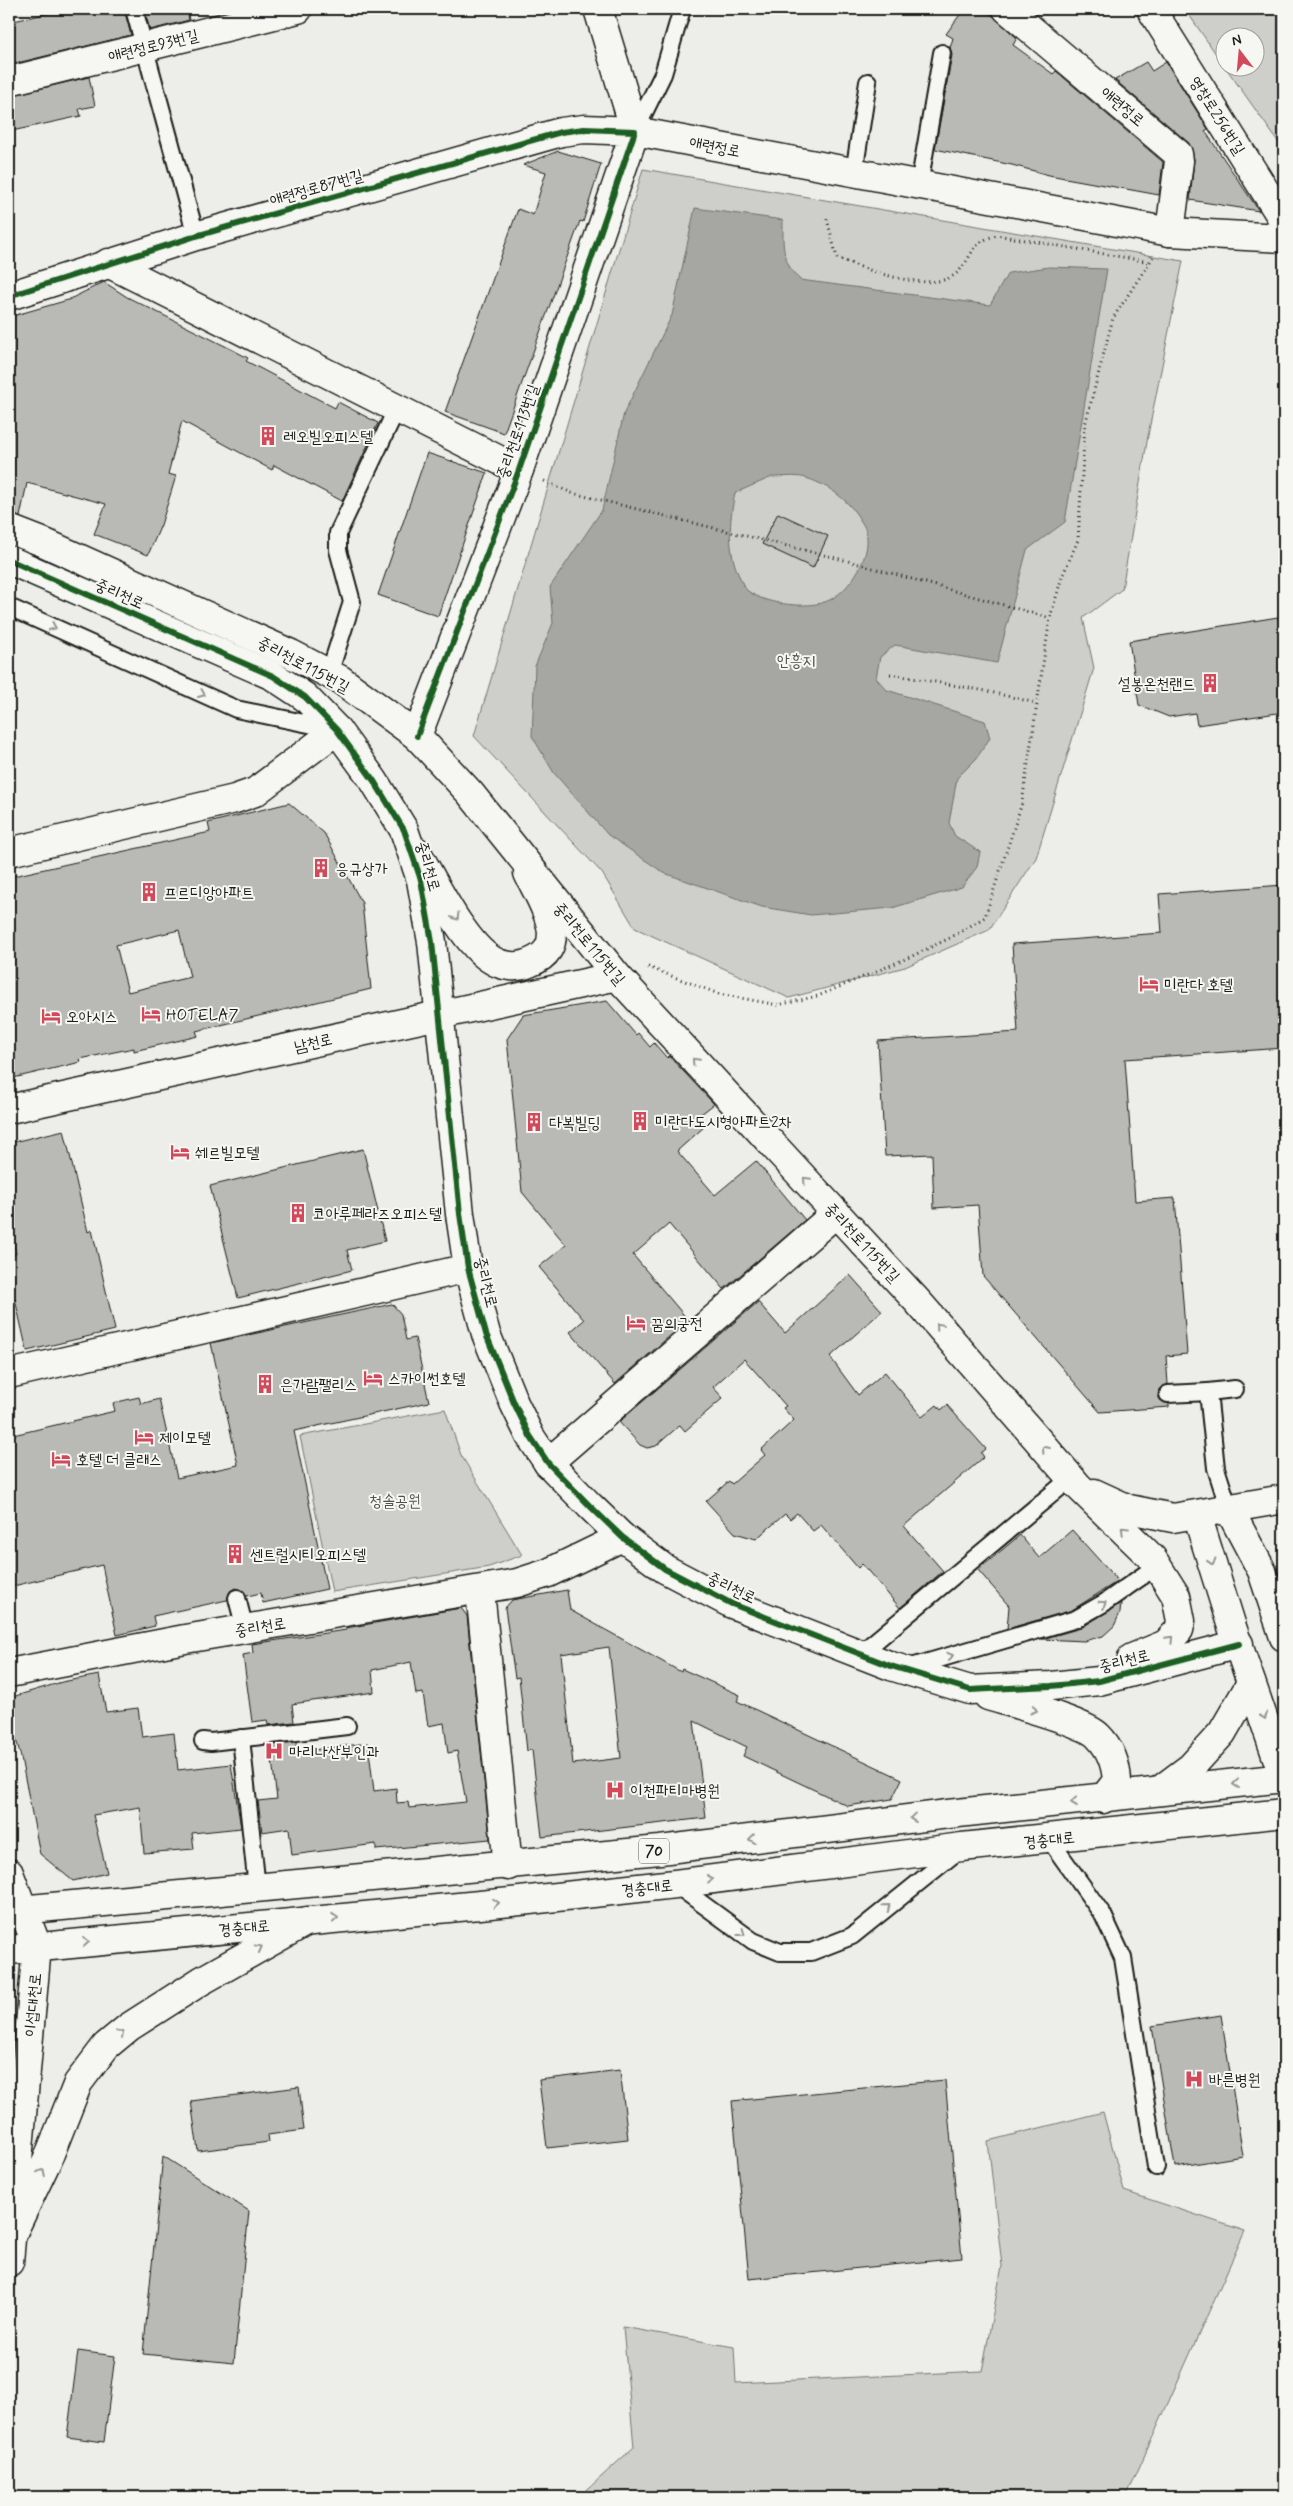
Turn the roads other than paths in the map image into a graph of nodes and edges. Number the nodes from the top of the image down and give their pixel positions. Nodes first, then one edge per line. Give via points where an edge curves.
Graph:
1 (134, 9) edge
2 (298, 9) edge
3 (598, 9) edge
4 (682, 9) edge
5 (1007, 9) edge
6 (1151, 9) edge
7 (258, 14) edge
8 (144, 47) junction
9 (942, 52) dead end
10 (9, 81) edge
11 (868, 82) dead end
12 (635, 131) junction
13 (854, 173) junction
14 (919, 185) junction
15 (1284, 221) edge
16 (1170, 232) junction
17 (196, 236) junction
18 (1284, 238) edge
19 (108, 263) junction
20 (9, 296) edge
21 (397, 408) junction
22 (519, 470) junction
23 (9, 529) edge
24 (9, 560) edge
25 (9, 607) edge
26 (329, 674) junction
27 (336, 730) junction
28 (417, 736) junction
29 (404, 830) junction
30 (9, 852) edge
31 (522, 861) junction
32 (628, 970) junction
33 (438, 1013) junction
34 (9, 1109) edge
35 (836, 1213) junction
36 (468, 1268) junction
37 (9, 1374) edge
38 (1235, 1390) dead end
39 (1208, 1392) junction
40 (1168, 1394) dead end
41 (548, 1463) junction
42 (1074, 1482) junction
43 (1284, 1499) edge
44 (1229, 1509) junction
45 (1185, 1517) junction
46 (622, 1537) junction
47 (1158, 1565) junction
48 (480, 1590) junction
49 (237, 1598) dead end
50 (1283, 1626) edge
51 (245, 1629) junction
52 (1239, 1644) junction
53 (860, 1654) junction
54 (903, 1670) junction
55 (9, 1673) edge
56 (1099, 1681) junction
57 (1251, 1683) junction
58 (970, 1690) junction
59 (347, 1726) dead end
60 (241, 1738) junction
61 (202, 1741) dead end
62 (1284, 1778) edge
63 (1159, 1791) junction
64 (1103, 1798) junction
65 (1284, 1813) edge
66 (1049, 1839) junction
67 (962, 1847) junction
68 (508, 1866) junction
69 (9, 1873) edge
70 (675, 1884) junction
71 (257, 1888) junction
72 (16, 1910) edge
73 (307, 1921) junction
74 (37, 1946) junction
75 (9, 1950) edge
76 (1156, 2167) dead end
77 (11, 2226) edge
78 (9, 2262) edge

1 - 8 lane
2 - 7 street, 애련정로93번길
3 - 12 street
4 - 12 lane via 663,74
5 - 16 street, 애련정로 via 1178,154
6 - 15 street, 영창로256번길
7 - 8 street, 애련정로93번길
8 - 10 street, 애련정로93번길
8 - 17 lane
9 - 14 lane
11 - 13 lane
12 - 13 street, 애련정로
12 - 17 street, 애련정로87번길 via 584,129 562,132
12 - 22 street, 중리천로113번길
13 - 14 street, 애련정로
14 - 16 street, 애련정로
16 - 18 street, 애련정로
17 - 19 street, 애련정로87번길
19 - 20 street, 애련정로87번길
19 - 21 street, 중리천로113번길
21 - 22 street, 중리천로113번길
21 - 26 lane via 338,533 338,550 352,602
22 - 28 street, 중리천로113번길
23 - 26 street, 중리천로115번길
24 - 27 street, 중리천로 via 273,676 305,697
25 -> 27 lane via 236,709
26 - 28 street, 중리천로115번길 via 342,680
27 - 29 street, 중리천로 via 374,781
27 - 30 street via 255,792
28 - 31 street, 중리천로115번길 via 470,793
29 -> 31 street via 472,940 493,961 518,966 543,956 553,935
29 - 33 street, 중리천로 via 421,880 432,942
31 - 32 street, 중리천로115번길
32 - 33 street, 남천로
35 -> 32 street, 중리천로115번길
33 - 34 street, 남천로
33 - 36 street, 중리천로
35 - 41 street
42 -> 35 street, 중리천로115번길 via 919,1303
36 - 37 street, 중리천로
36 - 41 street, 중리천로 via 486,1334 514,1403
38 - 39 lane
39 - 40 lane
39 - 44 lane via 1216,1468
41 - 46 street, 중리천로
42 - 45 street via 1129,1509
47 -> 42 street, 중리천로115번길
42 - 53 lane
43 - 44 street
44 - 45 street
44 - 50 street via 1262,1571
45 - 47 street via 1156,1529
45 -> 52 street
46 - 48 street, 중리천로 via 548,1573
46 - 53 street, 중리천로 via 665,1569 732,1604
54 -> 47 lane via 1076,1619
56 -> 47 street via 1128,1660 1166,1644 1179,1630 1181,1621 1176,1596
48 - 51 street, 중리천로
48 - 68 street
49 - 51 lane
51 - 55 street, 중리천로
52 - 56 street, 중리천로
52 - 57 street
53 - 54 street, 중리천로
54 - 58 street, 중리천로
56 - 58 street, 중리천로
57 -> 62 street
57 - 63 street via 1222,1734 1191,1767
58 -> 64 street via 1060,1718 1097,1734 1116,1765 1117,1781
59 - 60 lane
60 - 61 lane
60 - 71 lane
62 -> 63 street, 70
63 - 64 street, 70
64 -> 68 street, 70
65 - 66 street, 경충대로 / 70
66 - 67 street, 경충대로 / 70
66 - 76 lane via 1104,1915 1123,1958
70 -> 67 street, 경충대로 / 70
70 -> 67 lane via 753,1941 780,1952 812,1952 852,1936
68 - 71 street, 70
69 - 72 street, 이섭대천로
73 -> 70 street, 경충대로 / 70
71 - 72 street, 70
72 - 74 street, 이섭대천로
74 -> 73 street, 경충대로 / 70
77 -> 73 street via 47,2161 78,2083 106,2046 129,2027 201,1981
74 - 75 street, 경충대로
74 - 77 street, 이섭대천로
77 - 78 street, 이섭대천로

